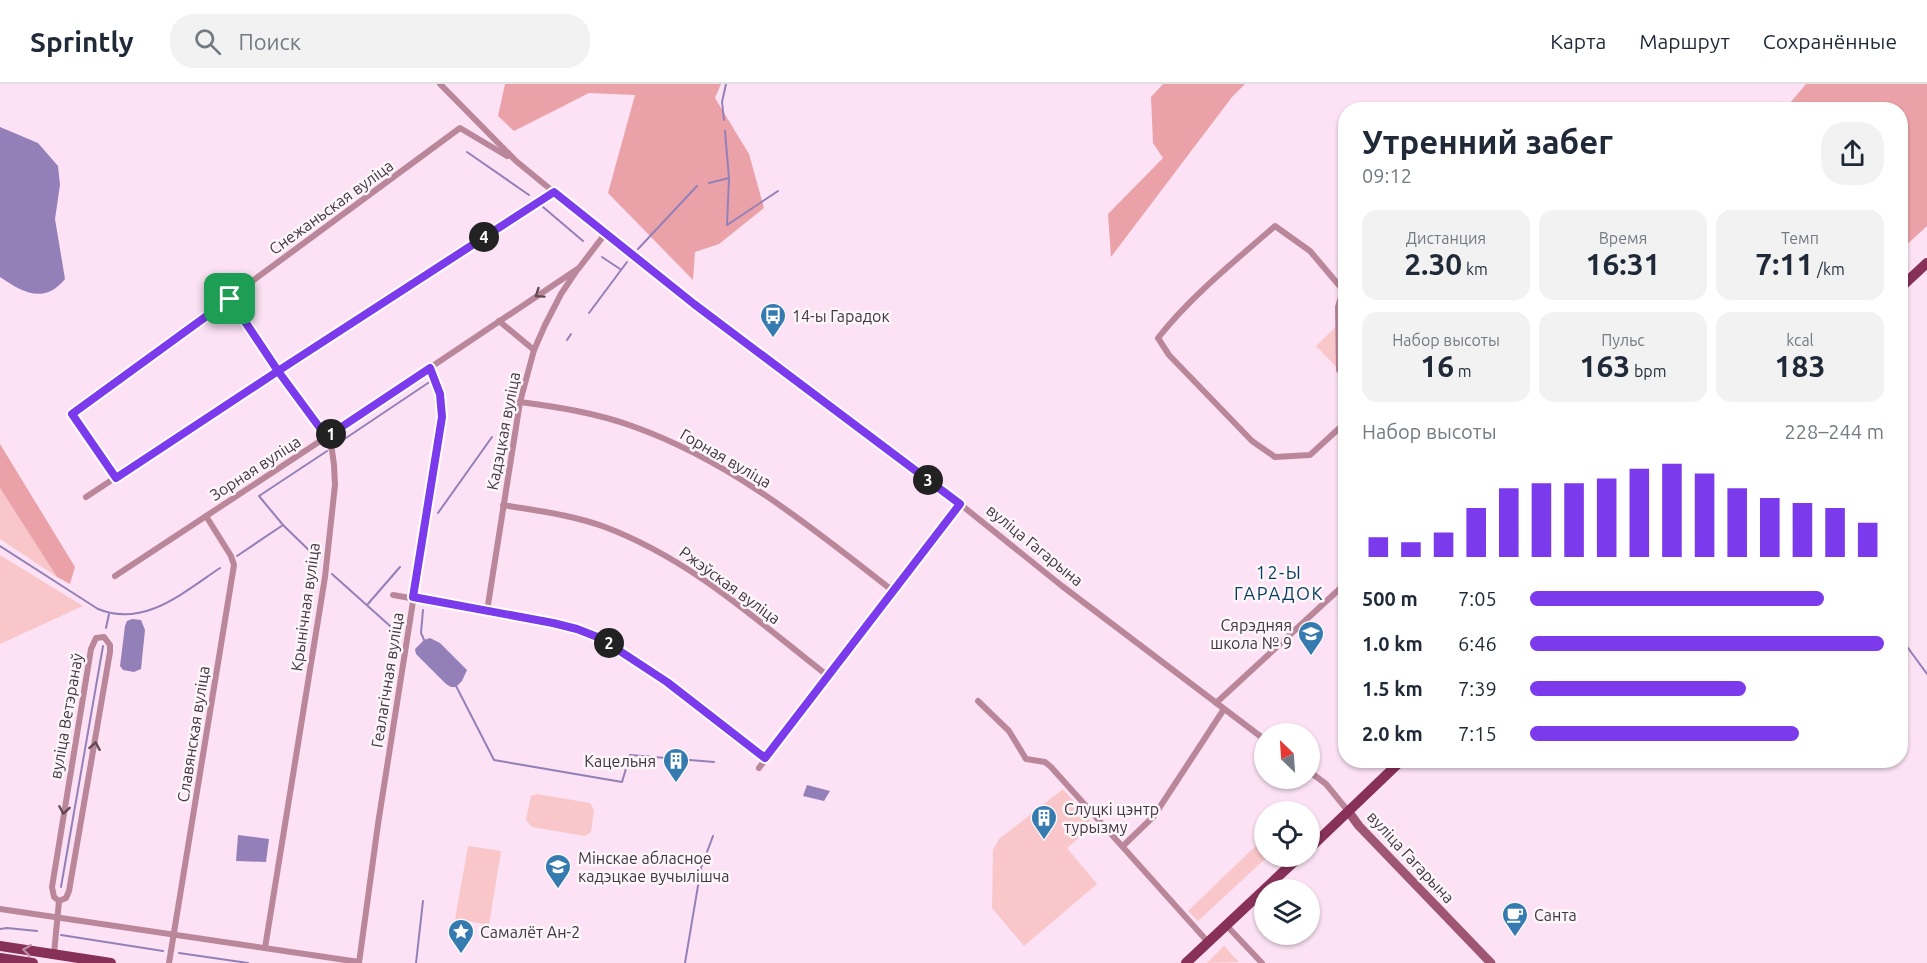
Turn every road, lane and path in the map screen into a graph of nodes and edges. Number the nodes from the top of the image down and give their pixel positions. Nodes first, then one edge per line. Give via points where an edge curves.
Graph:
1 (440, 84) edge
2 (516, 160) junction
3 (554, 192) junction
4 (605, 234) junction
5 (1927, 263) edge
6 (579, 267) junction
7 (1908, 281) edge
8 (1338, 284) edge
9 (230, 299) junction
10 (499, 321) junction
11 (534, 350) junction
12 (430, 368) junction
13 (278, 371) junction
14 (520, 402) junction
15 (1338, 429) edge
16 (325, 438) junction
17 (116, 478) junction
18 (86, 497) dead end
19 (960, 504) junction
20 (503, 505) junction
21 (206, 516) junction
22 (115, 576) dead end
23 (1338, 590) edge
24 (893, 591) junction
25 (393, 594) dead end
26 (413, 597) junction
27 (487, 611) junction
28 (828, 676) junction
29 (978, 701) dead end
30 (1216, 703) junction
31 (1224, 709) junction
32 (1254, 732) edge
33 (765, 758) junction
34 (759, 768) dead end
35 (1394, 768) edge
36 (1320, 780) edge
37 (1348, 811) junction
38 (1320, 838) edge
39 (1123, 846) junction
40 (1288, 867) edge
41 (59, 901) junction
42 (0, 909) edge
43 (57, 918) junction
44 (1226, 925) junction
45 (174, 934) junction
46 (1208, 942) junction
47 (0, 946) edge
48 (265, 948) junction
49 (0, 958) edge
50 (53, 958) edge
51 (359, 962) edge
52 (33, 963) edge
53 (111, 963) edge
54 (169, 963) edge
55 (1186, 963) edge
56 (1262, 963) edge
57 (1491, 963) edge

1 - 2 street, вуліца Гагарына
2 - 3 street, вуліца Гагарына
2 - 9 street, Снежаньская вуліца via 460,129
3 - 4 street, вуліца Гагарына
3 - 13 street
4 - 6 street, Зорная вуліца
4 - 19 street, вуліца Гагарына
5 - 7 main road
6 -> 10 street, Зорная вуліца
6 - 11 street, Кадэцкая вуліца
8 - 15 street via 1310,251 1275,226 1222,272 1158,338 1169,356 1252,441 1275,457 1310,455
9 - 13 street, Крынічная вуліца
9 - 17 street, Снежаньская вуліца via 72,414
10 - 11 street
10 - 12 street, Зорная вуліца
11 - 14 street, Кадэцкая вуліца
12 - 16 street, Зорная вуліца
12 - 26 street, Геалагічная вуліца via 440,394 442,417
13 - 16 street, Крынічная вуліца
13 - 17 street
14 - 20 street, Кадэцкая вуліца
14 - 24 street, Горная вуліца via 630,425 698,454 796,515
16 - 21 street, Зорная вуліца
16 - 48 street, Крынічная вуліца via 332,450 334,485 325,577
17 - 18 street
19 - 24 street
19 - 30 street, вуліца Гагарына
20 - 27 street, Кадэцкая вуліца
20 - 28 street, Ржэўская вуліца via 566,515 643,543 724,593
21 - 22 street, Зорная вуліца
21 - 45 street, Славянская вуліца via 234,565
23 - 30 street
24 - 28 street
25 - 26 street
26 - 27 street
26 - 51 street, Геалагічная вуліца
27 - 33 street via 577,629 600,638 667,682
28 - 33 street
29 - 39 street via 1008,731 1026,759 1051,767
30 - 31 street, вуліца Гагарына
31 - 32 street, вуліца Гагарына
31 - 39 street via 1154,816
33 - 34 street
35 - 37 main road
36 - 37 street, вуліца Гагарына
37 - 38 main road
37 - 57 main road, вуліца Гагарына
39 - 46 street
40 - 44 main road
41 -> 41 street, вуліца Ветэранаў via 69,891 100,716 110,652 104,637 96,638 91,649 52,887
41 - 43 street, вуліца Ветэранаў
42 - 43 street
43 - 45 street
43 - 50 street, вуліца Ветэранаў
44 - 46 main road
44 - 56 street
45 - 48 street
45 - 54 street, Славянская вуліца
46 - 55 main road
50 -> 47 main road
48 - 51 street
49 - 52 main road
50 - 53 main road

